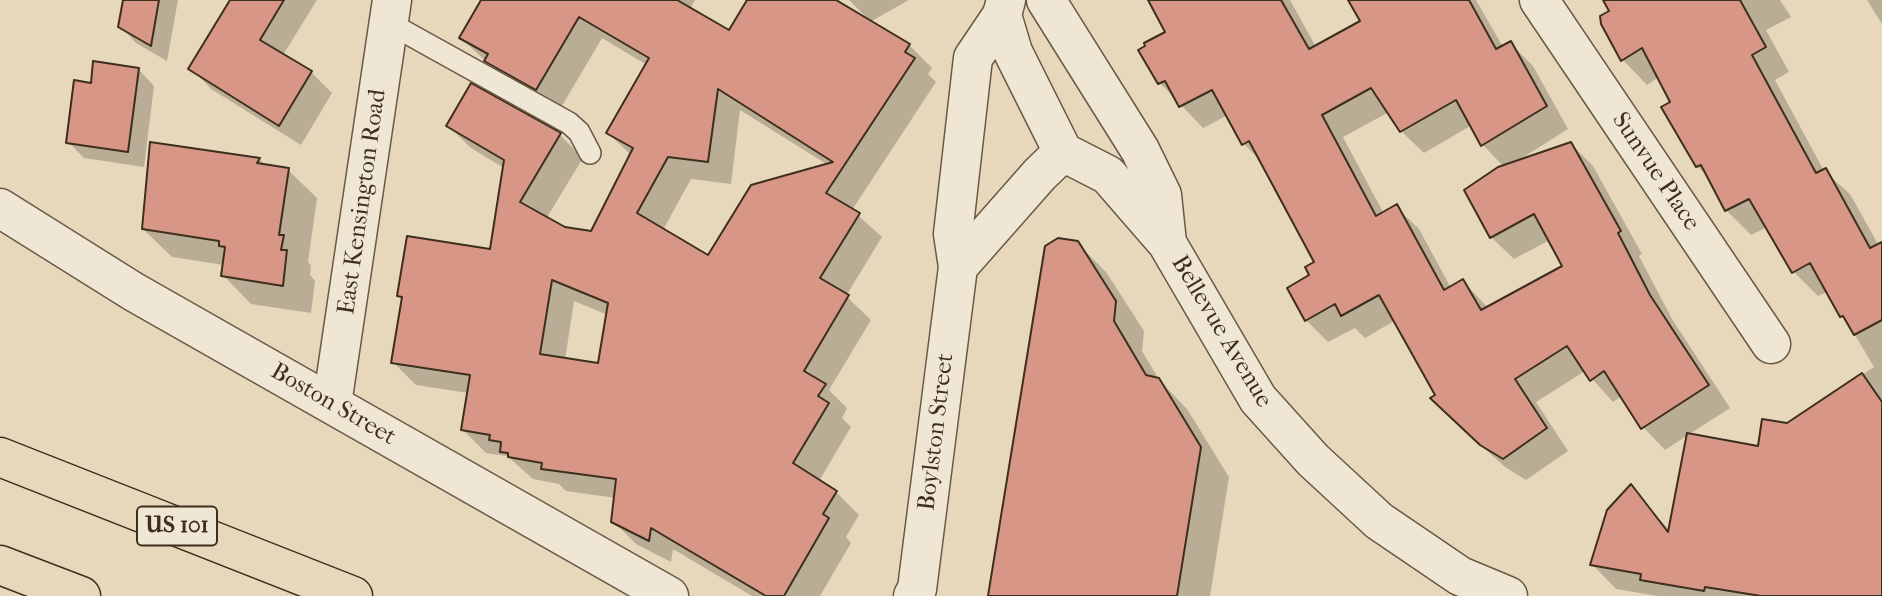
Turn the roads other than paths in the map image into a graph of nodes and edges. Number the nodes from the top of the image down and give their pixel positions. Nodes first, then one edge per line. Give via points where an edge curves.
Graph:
1 (1046, 0) edge
2 (1539, 0) edge
3 (1004, 8) edge
4 (390, 12) edge
5 (1063, 152) junction
6 (590, 153) dead end
7 (0, 208) edge
8 (1167, 243) junction
9 (958, 267) junction
10 (1771, 344) dead end
11 (332, 404) junction
12 (0, 457) edge
13 (0, 565) edge
14 (81, 596) edge
15 (353, 596) edge
16 (669, 596) edge
17 (913, 596) edge
18 (1508, 596) edge

1 - 8 street, Bellevue Avenue via 1140,150 1162,195
2 - 10 street, Sunvue Place
3 - 5 street via 1013,52
3 - 9 street, Boylston Street via 973,58 953,234
4 - 6 lane via 569,123
4 - 11 street, East Kensington Road
5 - 8 street, Bellevue Avenue via 1108,175
5 - 9 street
7 - 11 street, Boston Street via 134,292
8 - 18 street, Bellevue Avenue via 1258,399 1313,460 1379,522 1460,576
9 - 17 street, Boylston Street
11 - 16 street, Boston Street
12 - 15 highway, US 101
13 - 14 highway

